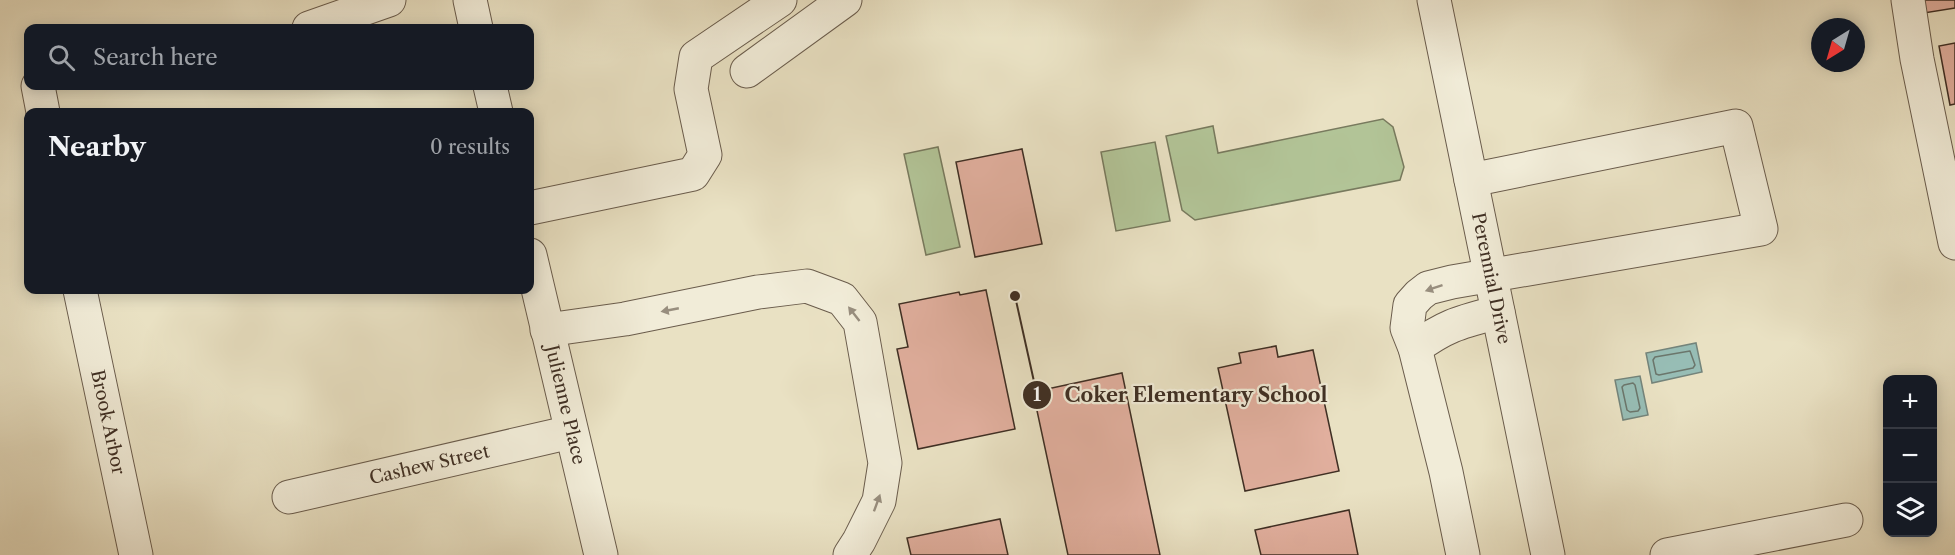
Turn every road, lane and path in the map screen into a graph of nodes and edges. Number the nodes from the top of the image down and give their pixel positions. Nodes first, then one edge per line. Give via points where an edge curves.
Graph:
1 (389, 0) edge
2 (470, 0) edge
3 (780, 0) edge
4 (845, 0) edge
5 (1434, 0) edge
6 (1908, 0) edge
7 (320, 24) edge
8 (475, 24) edge
9 (747, 71) dead end
10 (39, 90) edge
11 (491, 90) edge
12 (42, 108) edge
13 (495, 108) edge
14 (1471, 180) junction
15 (534, 207) edge
16 (1955, 243) edge
17 (534, 273) edge
18 (1491, 276) junction
19 (81, 294) edge
20 (1498, 312) junction
21 (547, 330) junction
22 (1415, 348) junction
23 (571, 432) junction
24 (289, 496) dead end
25 (1846, 520) dead end
26 (136, 555) edge
27 (601, 555) edge
28 (850, 555) edge
29 (1463, 555) edge
30 (1548, 555) edge
31 (1667, 555) edge

1 - 7 street
2 - 8 street
3 - 15 street via 696,57 691,89 705,155 693,174
4 - 9 street
5 - 14 street, Perennial Drive
6 - 16 street
10 - 12 street
11 - 13 street
14 - 18 street, Perennial Drive
14 - 18 street via 1736,126 1761,229
17 - 21 street, Julienne Place
18 - 20 street, Perennial Drive
18 -> 22 street via 1428,288 1419,295 1410,305 1407,328
19 - 26 street, Brook Arbor
20 - 22 street via 1453,324
20 - 30 street, Perennial Drive
21 - 23 street, Julienne Place
28 -> 21 street via 879,501 885,463 860,322 842,299 807,286
22 - 29 street
23 - 24 street, Cashew Street
23 - 27 street, Julienne Place
25 - 31 street

